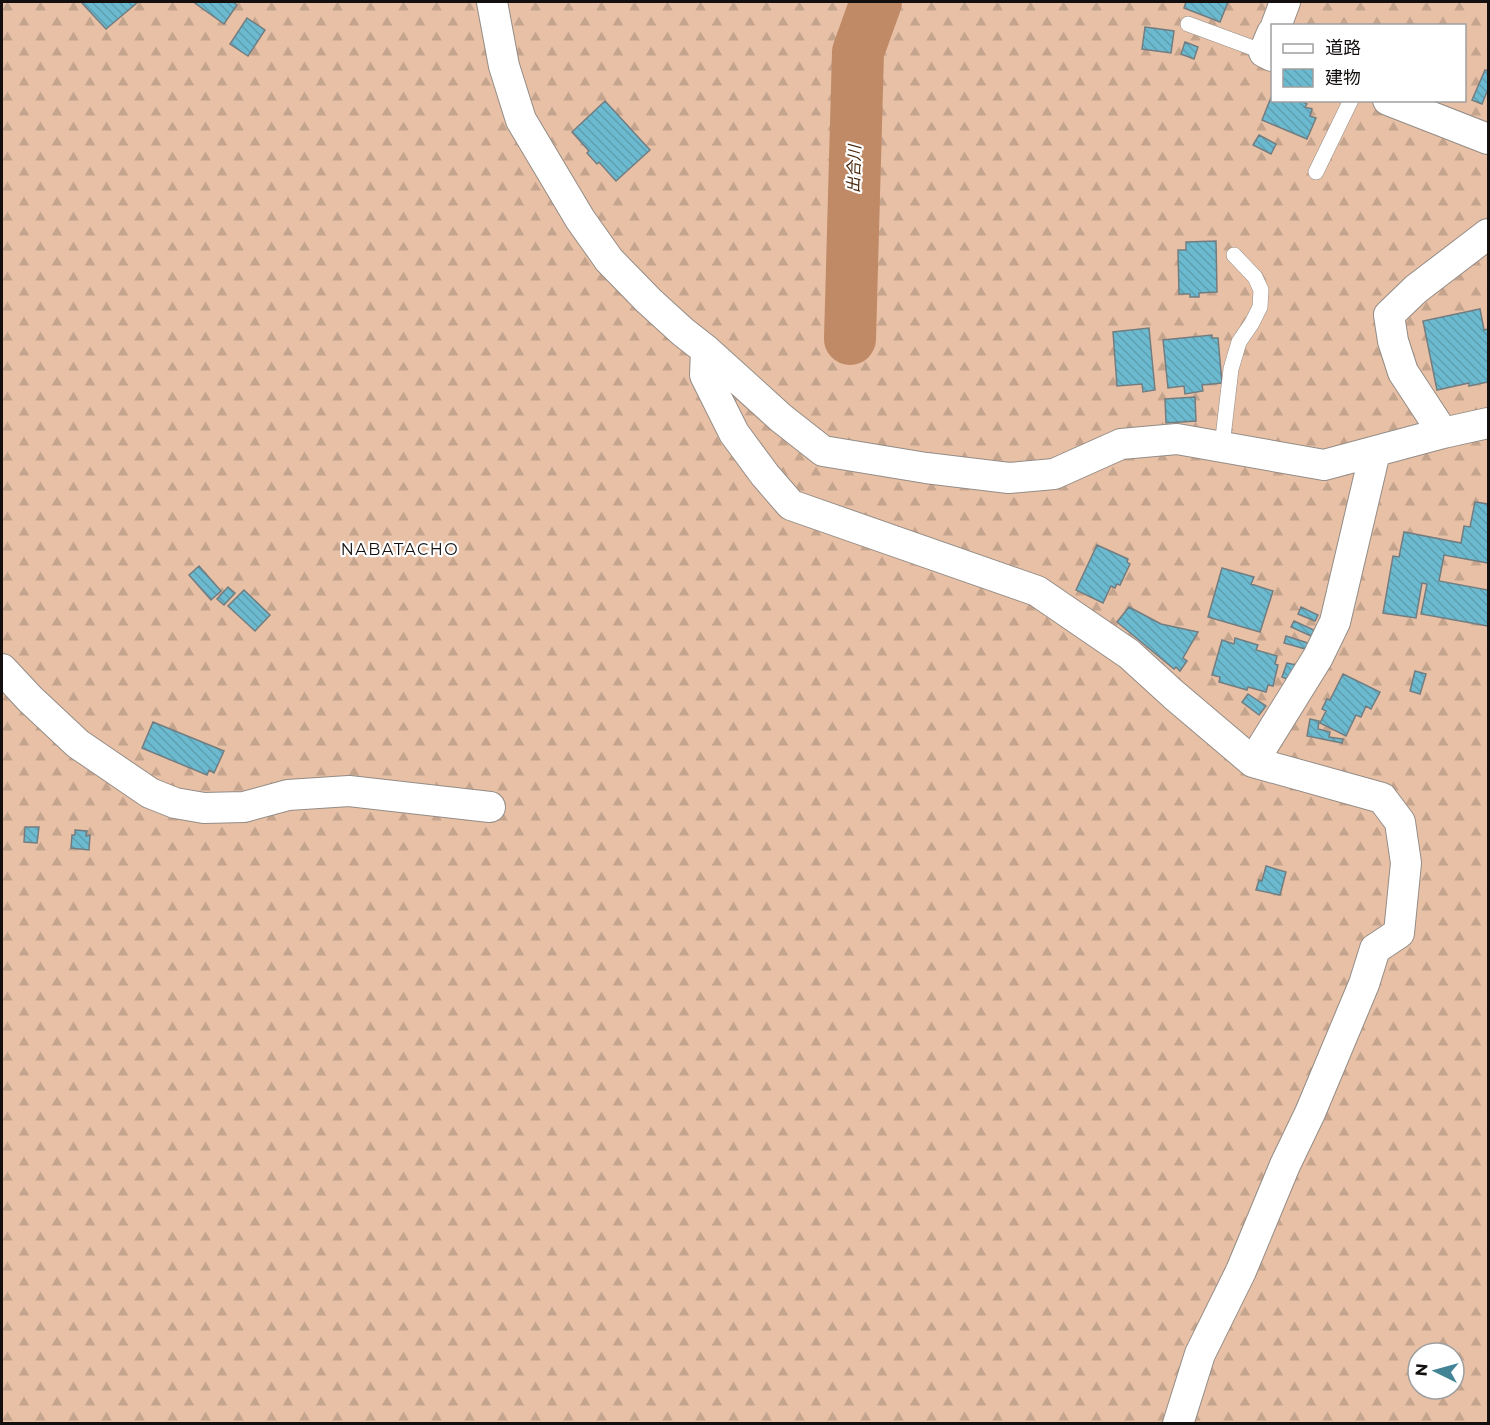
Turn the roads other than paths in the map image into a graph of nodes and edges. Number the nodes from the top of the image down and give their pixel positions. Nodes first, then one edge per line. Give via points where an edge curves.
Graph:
1 (492, 2) edge
2 (1285, 2) edge
3 (1188, 24) dead end
4 (1277, 24) edge
5 (1271, 42) edge
6 (1351, 102) edge
7 (1393, 102) edge
8 (1488, 139) edge
9 (1316, 172) dead end
10 (1488, 234) edge
11 (1234, 255) dead end
12 (706, 350) junction
13 (1488, 423) edge
14 (1443, 433) junction
15 (1222, 446) junction
16 (1375, 452) junction
17 (2, 669) edge
18 (1253, 762) junction
19 (490, 807) dead end
20 (1178, 1424) edge

1 - 12 street via 504,66 521,120 580,219 609,260
2 - 4 street
3 - 5 lane
6 - 9 lane
7 - 8 street
10 - 14 street via 1416,289 1389,315 1403,372
11 - 15 lane via 1256,277 1261,290 1260,307 1239,342 1231,369
12 - 15 street via 823,451 1009,478 1054,474 1121,444 1177,439
12 - 18 street via 705,375 734,433 791,505 1037,591 1129,654
13 - 14 street
14 - 16 street
15 - 16 street via 1324,465
16 - 18 street via 1335,622 1318,657
17 - 19 street via 78,744 150,793 175,803 204,808 244,807 288,795 349,791
18 - 20 street via 1382,798 1400,822 1406,863 1399,933 1376,949 1310,1113 1200,1354

